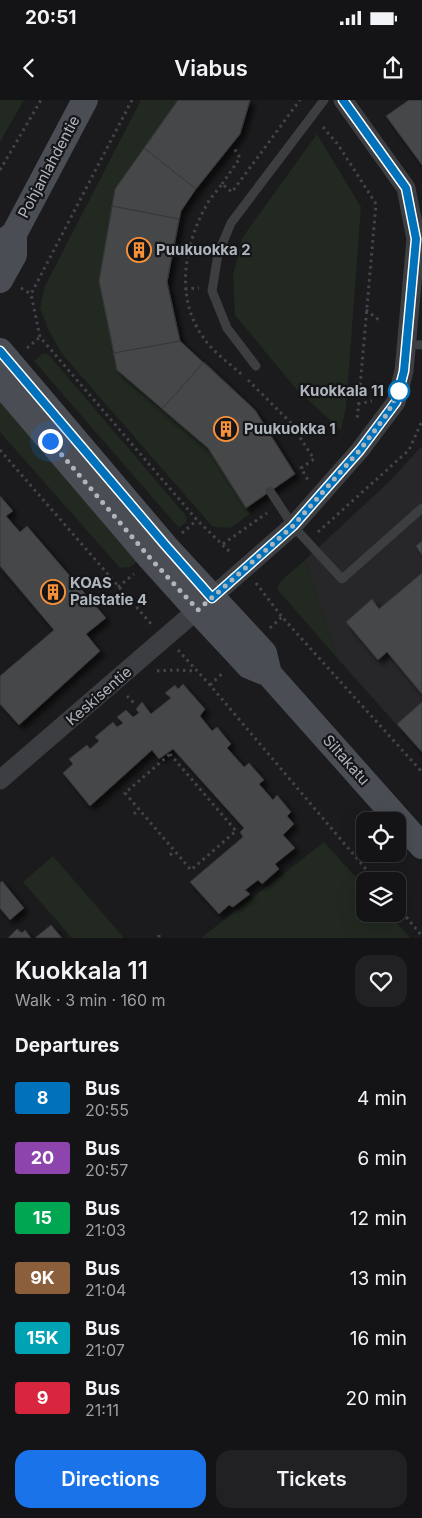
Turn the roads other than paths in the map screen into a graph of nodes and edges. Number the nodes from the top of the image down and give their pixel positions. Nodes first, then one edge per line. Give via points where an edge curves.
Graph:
1 (85, 100) edge
2 (324, 100) edge
3 (343, 100) edge
4 (7, 239) edge
5 (0, 280) edge
6 (414, 345) edge
7 (0, 351) edge
8 (256, 366) dead end
9 (0, 382) edge
10 (270, 491) dead end
11 (422, 508) edge
12 (293, 526) junction
13 (204, 604) junction
14 (0, 780) edge
15 (422, 846) edge

1 - 4 main road, Pohjanlahdentie
2 - 8 lane via 231,223 218,254 212,291 226,328
3 - 6 street, Keskisentie via 406,188 416,239
4 - 5 main road, Pohjanlahdentie via 14,255
6 - 12 street, Keskisentie via 396,402 360,450
7 - 13 main road, Siltakatu via 160,539
9 - 13 main road, Siltakatu via 151,559
10 - 12 lane
11 - 12 lane via 342,579
12 - 13 street, Keskisentie
13 - 14 street, Keskisentie
13 - 15 main road, Siltakatu via 249,666 269,674

